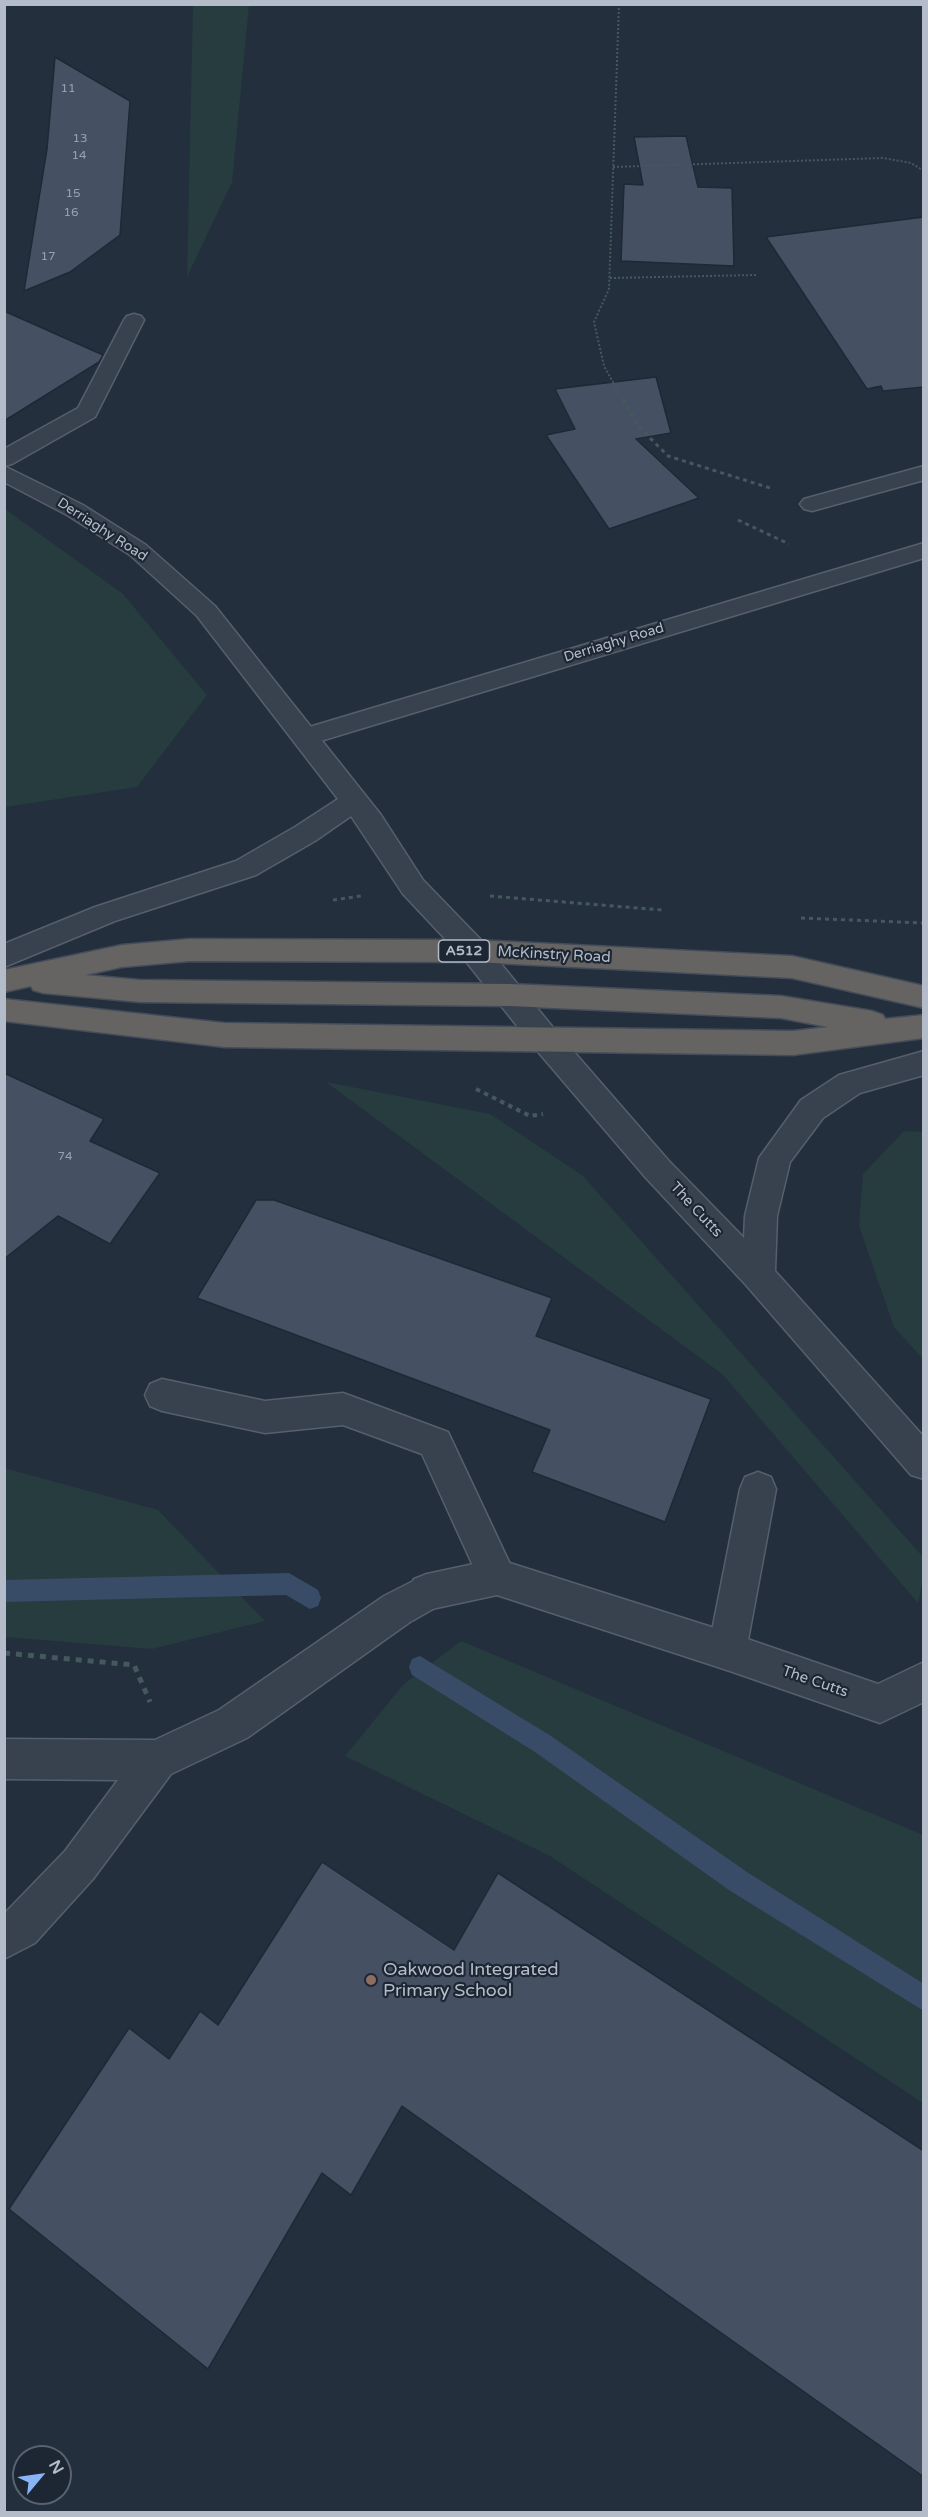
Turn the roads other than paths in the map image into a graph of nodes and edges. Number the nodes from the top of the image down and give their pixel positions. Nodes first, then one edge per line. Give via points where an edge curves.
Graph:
1 (134, 320) dead end
2 (4, 459) edge
3 (4, 473) edge
4 (924, 474) edge
5 (812, 504) road end
6 (924, 550) edge
7 (306, 737) junction
8 (354, 801) junction
9 (474, 951) junction
10 (6, 972) edge
11 (508, 995) junction
12 (924, 997) edge
13 (4, 1010) edge
14 (913, 1028) edge
15 (544, 1038) junction
16 (924, 1063) edge
17 (758, 1275) junction
18 (162, 1395) dead end
19 (924, 1463) edge
20 (758, 1490) dead end
21 (496, 1577) junction
22 (727, 1651) junction
23 (924, 1681) edge
24 (165, 1757) junction
25 (4, 1759) edge
26 (4, 1938) edge

1 - 2 street via 87,412
3 - 7 street, Derriaghy Road via 75,510 138,550 206,611
4 - 5 street
6 - 7 street, Derriaghy Road
7 - 8 street, Derriaghy Road
8 - 9 street, Derriaghy Road via 413,887
8 - 10 street via 246,867 105,914
9 - 10 highway, McKinstry Road / A512 via 190,950
9 - 11 street, The Cutts
9 - 12 highway, McKinstry Road / A512 via 792,967
10 - 11 highway via 140,991
11 - 14 highway via 781,1007
11 - 15 street, The Cutts
13 - 15 highway via 224,1035
14 - 15 highway via 793,1043
15 - 17 street, The Cutts via 657,1169
16 - 17 street via 850,1084 812,1109 775,1158 761,1216
17 - 19 street, The Cutts
18 - 21 street via 265,1417 343,1409 435,1443
20 - 22 street
21 - 22 street, The Cutts
21 - 24 street via 427,1593 397,1609 233,1724
22 - 23 street, The Cutts via 880,1704
24 - 25 street
24 - 26 street via 79,1865 20,1928

